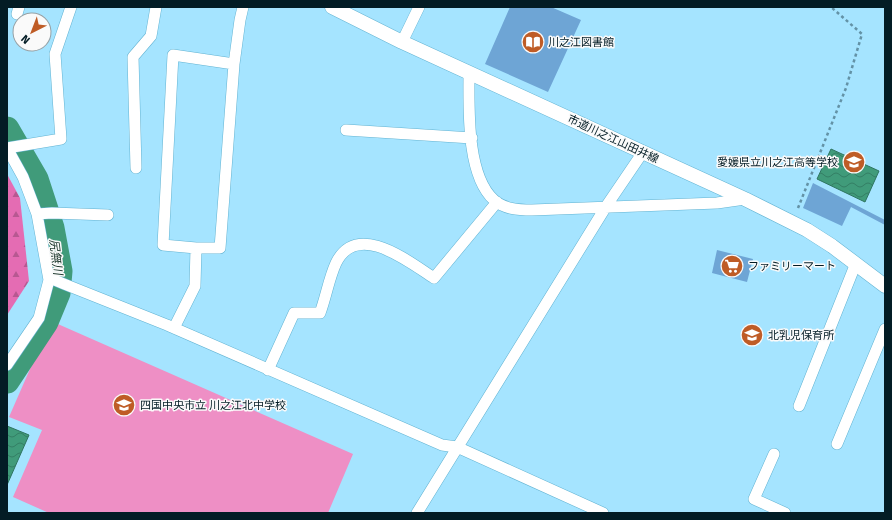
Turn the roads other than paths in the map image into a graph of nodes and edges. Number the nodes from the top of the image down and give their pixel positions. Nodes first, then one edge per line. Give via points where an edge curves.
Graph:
1 (71, 7) edge
2 (156, 7) edge
3 (243, 7) edge
4 (332, 7) edge
5 (419, 7) edge
6 (402, 42) junction
7 (234, 64) junction
8 (469, 72) junction
9 (346, 130) dead end
10 (472, 138) junction
11 (8, 148) edge
12 (643, 152) junction
13 (136, 168) dead end
14 (745, 199) junction
15 (497, 202) junction
16 (606, 207) junction
17 (37, 214) junction
18 (108, 215) dead end
19 (196, 248) junction
20 (856, 263) junction
21 (51, 280) junction
22 (885, 286) edge
23 (174, 328) junction
24 (885, 329) edge
25 (7, 365) edge
26 (268, 370) junction
27 (799, 406) dead end
28 (837, 444) dead end
29 (458, 447) junction
30 (774, 454) dead end
31 (417, 513) edge
32 (603, 513) edge
33 (785, 513) edge

1 - 11 street via 55,54 61,139
2 - 13 street via 151,36 133,57
3 - 7 street
4 - 6 street, 市道川之江山田井線
5 - 6 street
6 - 8 street, 市道川之江山田井線
7 - 19 street via 220,248
7 - 19 street via 173,55 163,245
8 - 10 street via 469,117
8 - 12 street, 市道川之江山田井線
9 - 10 street
10 - 15 street via 473,155 479,175 485,190
11 - 17 street via 23,177
12 - 14 street, 市道川之江山田井線
12 - 16 street
14 - 16 street via 717,203
14 - 20 street, 市道川之江山田井線 via 807,230
15 - 16 street via 518,210
15 - 26 street via 434,278 408,261 370,244 354,245 344,252 336,263 320,313 294,312
16 - 29 street
17 - 18 street
17 - 21 street
19 - 23 street via 195,286
20 - 22 street, 市道川之江山田井線
20 - 27 street
21 - 23 street
21 - 25 street via 39,318
23 - 26 street
24 - 28 street
26 - 29 street via 442,445
29 - 31 street
29 - 32 street
30 - 33 street via 754,499

